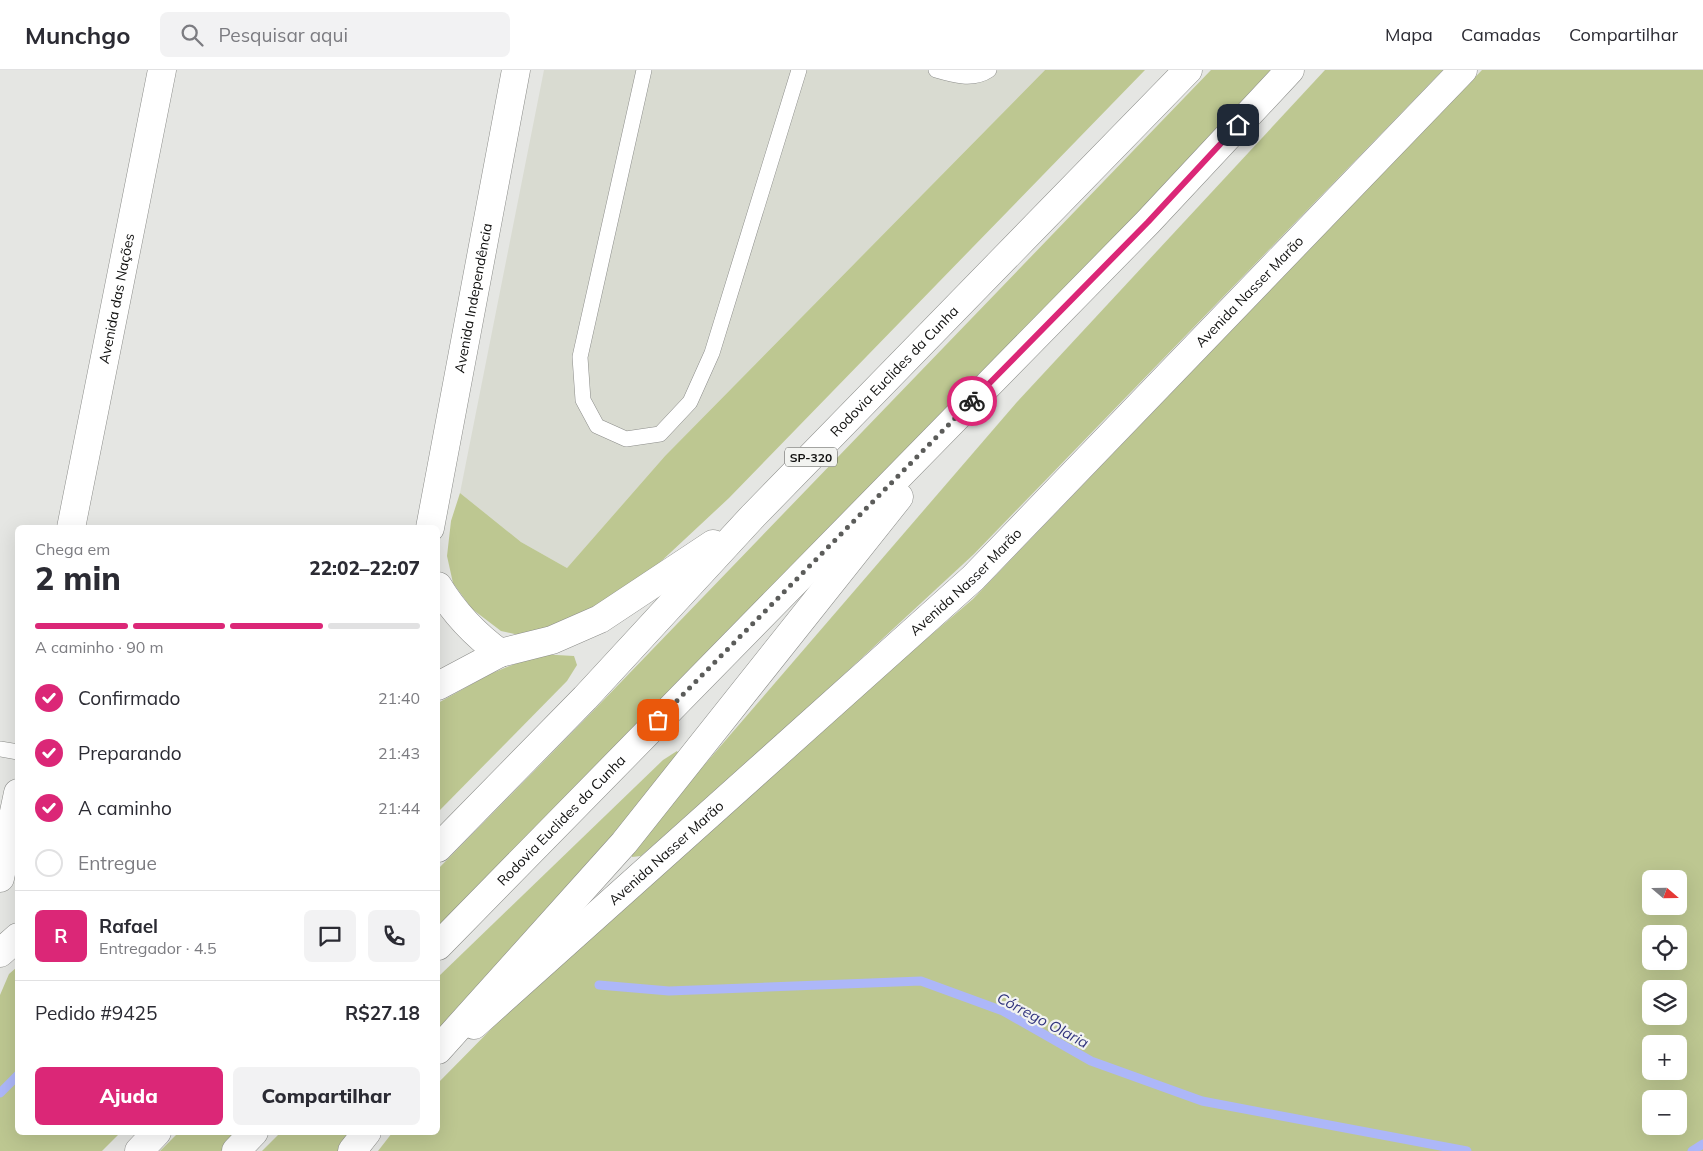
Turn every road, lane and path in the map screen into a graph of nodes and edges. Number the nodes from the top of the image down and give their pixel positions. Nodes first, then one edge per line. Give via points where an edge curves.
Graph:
1 (162, 70) edge
2 (516, 70) edge
3 (644, 70) edge
4 (798, 70) edge
5 (936, 70) edge
6 (989, 70) edge
7 (1188, 70) edge
8 (1290, 70) edge
9 (1463, 70) edge
10 (989, 383) junction
11 (753, 516) junction
12 (72, 525) edge
13 (431, 525) edge
14 (440, 589) edge
15 (500, 654) junction
16 (440, 685) edge
17 (0, 749) edge
18 (15, 752) edge
19 (15, 810) edge
20 (440, 846) edge
21 (0, 878) edge
22 (15, 940) edge
23 (440, 944) edge
24 (0, 953) edge
25 (440, 1048) edge
26 (440, 1056) edge
27 (154, 1135) edge
28 (251, 1135) edge
29 (365, 1135) edge
30 (139, 1151) edge
31 (236, 1151) edge
32 (352, 1151) edge

1 - 12 main road, Avenida das Nações
2 - 13 main road, Avenida Independência
3 - 4 lane via 580,357 583,400 597,426 626,439 660,434 690,402 712,353
5 - 6 lane via 960,77 984,74
7 - 11 main road, Rodovia Euclides da Cunha / SP-320
8 - 10 main road, Rodovia Euclides da Cunha via 1148,222
9 - 26 main road, Avenida Nasser Marão via 973,578
10 - 23 main road, Rodovia Euclides da Cunha
10 - 25 main road via 624,844
11 - 15 main road via 600,619 552,640
11 - 20 main road, Rodovia Euclides da Cunha / SP-320 via 585,698
14 - 15 main road via 472,632
15 - 16 main road
17 - 18 lane
19 - 21 main road
22 - 24 main road
27 - 30 main road
28 - 31 main road
29 - 32 main road

